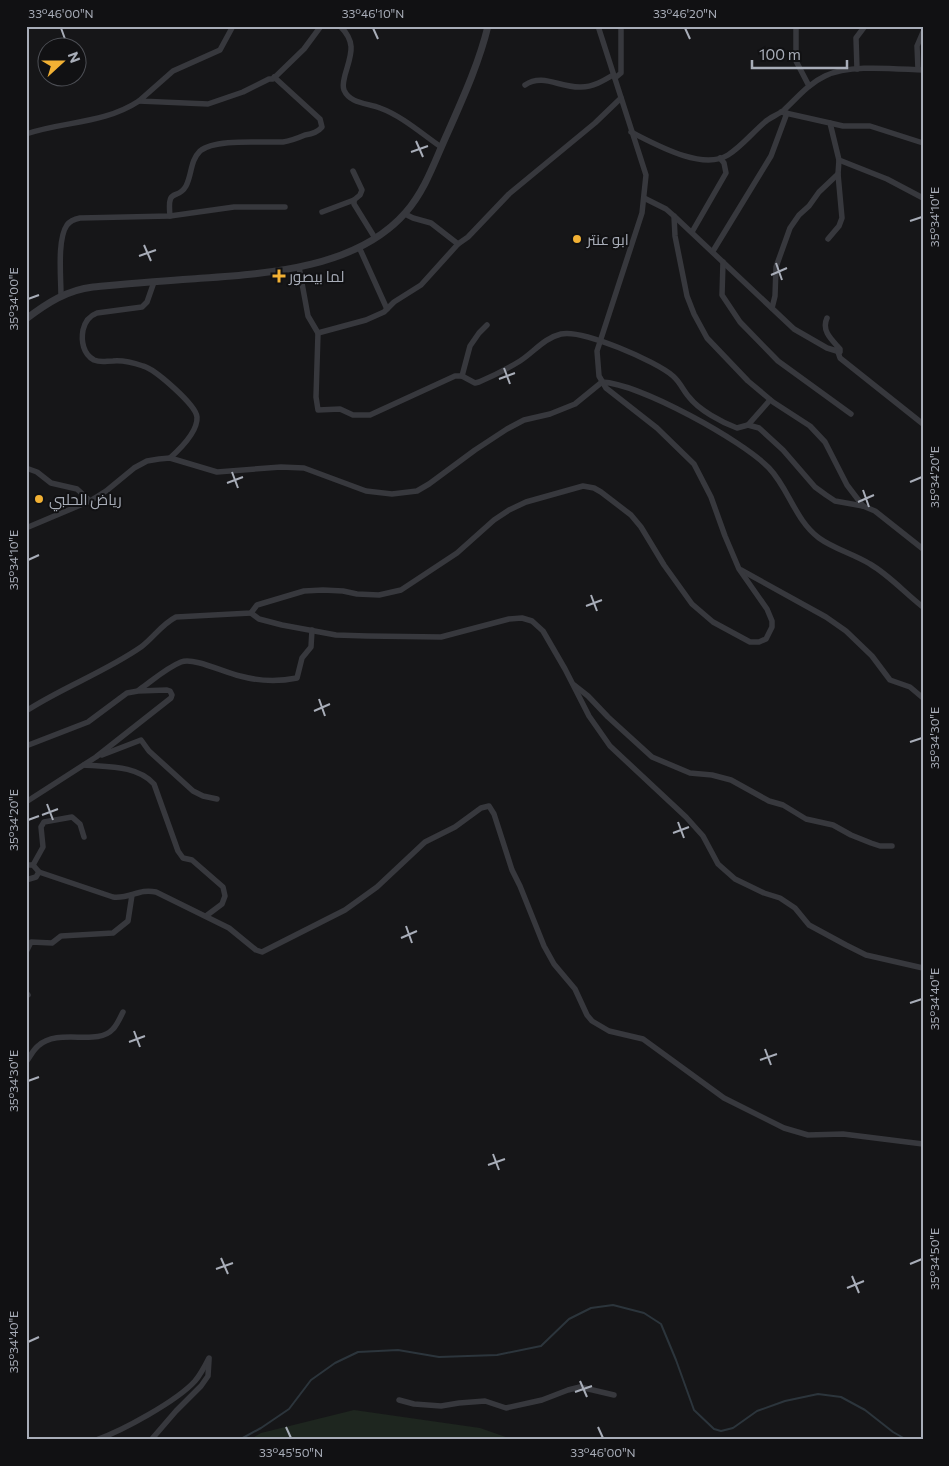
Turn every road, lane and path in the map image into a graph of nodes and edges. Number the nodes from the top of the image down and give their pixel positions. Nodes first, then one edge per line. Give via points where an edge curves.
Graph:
1 (233, 26) edge
2 (321, 26) edge
3 (340, 26) edge
4 (488, 26) edge
5 (598, 26) edge
6 (622, 26) edge
7 (796, 26) edge
8 (865, 26) edge
9 (923, 32) edge
10 (857, 69) junction
11 (920, 69) edge
12 (274, 77) junction
13 (614, 77) junction
14 (525, 86) dead end
15 (810, 86) junction
16 (621, 98) junction
17 (138, 101) junction
18 (784, 113) junction
19 (830, 123) junction
20 (631, 132) junction
21 (26, 134) edge
22 (923, 143) edge
23 (441, 147) junction
24 (720, 158) junction
25 (839, 160) junction
26 (352, 171) dead end
27 (838, 174) junction
28 (644, 198) junction
29 (923, 198) edge
30 (354, 200) junction
31 (285, 207) dead end
32 (322, 212) dead end
33 (405, 214) junction
34 (170, 216) junction
35 (674, 216) junction
36 (692, 232) junction
37 (375, 238) junction
38 (828, 238) dead end
39 (458, 244) junction
40 (359, 247) junction
41 (713, 251) junction
42 (722, 262) junction
43 (299, 267) junction
44 (154, 282) junction
45 (61, 296) junction
46 (772, 308) junction
47 (387, 309) junction
48 (827, 318) dead end
49 (26, 319) edge
50 (487, 325) dead end
51 (318, 332) junction
52 (599, 341) junction
53 (838, 352) junction
54 (462, 376) junction
55 (602, 382) junction
56 (770, 400) junction
57 (851, 414) dead end
58 (923, 424) edge
59 (748, 425) junction
60 (170, 458) junction
61 (26, 468) edge
62 (90, 500) junction
63 (863, 506) junction
64 (26, 528) edge
65 (923, 549) edge
66 (739, 569) junction
67 (923, 606) edge
68 (251, 613) junction
69 (312, 630) junction
70 (573, 684) junction
71 (138, 691) junction
72 (923, 698) edge
73 (26, 711) edge
74 (26, 746) edge
75 (96, 757) junction
76 (84, 765) junction
77 (217, 799) dead end
78 (26, 802) edge
79 (84, 837) dead end
80 (892, 846) dead end
81 (30, 865) edge
82 (39, 872) junction
83 (26, 880) edge
84 (132, 895) junction
85 (206, 916) junction
86 (26, 952) edge
87 (923, 968) edge
88 (123, 1012) dead end
89 (26, 1062) edge
90 (923, 1144) edge
91 (614, 1395) dead end
92 (399, 1400) dead end
93 (96, 1440) edge
94 (151, 1440) edge

1 - 17 street via 220,50 173,72
2 - 12 street via 300,54
3 - 23 street via 352,42 343,83 346,93 362,104 391,112
4 - 23 street via 464,97
5 - 13 street
6 - 13 street via 621,73
7 - 15 street via 796,61
8 - 10 street via 856,38
9 - 11 street via 916,46
10 - 11 street
10 - 15 street via 835,72
12 - 17 street via 208,104
12 - 34 street via 323,123 322,127 284,142 222,144 200,151 185,188 170,198
13 - 14 street via 582,87 533,80
13 - 16 street
15 - 18 street
16 - 20 street
16 - 39 street via 509,194
17 - 21 street via 107,116
18 - 19 street
18 - 24 street via 766,120 741,145
18 - 41 street via 771,156
19 - 22 street via 870,126
19 - 25 street
20 - 24 street via 688,156 706,160
20 - 28 street via 646,175
23 - 33 street via 425,187
24 - 36 street via 726,173
25 - 27 street
25 - 29 street
26 - 30 street via 362,190
27 - 38 street via 842,218
27 - 46 street via 799,214 790,228 776,267
28 - 35 street
28 - 52 street via 634,242
30 - 32 street
30 - 37 street
31 - 34 street via 234,206
33 - 37 street
33 - 39 street via 432,223
34 - 45 street via 80,218 70,222 62,238
35 - 36 street
35 - 56 street via 687,296 694,314 707,338
36 - 41 street
37 - 40 street
39 - 47 street via 421,285
40 - 43 street
40 - 47 street
41 - 42 street
42 - 46 street
42 - 57 street via 722,295 740,322 778,362
43 - 44 street
43 - 51 street via 308,316
44 - 45 street via 93,286
44 - 60 street via 142,307 90,316 82,342 86,352 97,361 119,361 152,369 195,410 197,420 191,435
45 - 49 street
46 - 53 street via 794,329
47 - 51 street via 376,316
48 - 53 street via 824,326 840,349
50 - 54 street via 470,346
51 - 54 street via 318,410 340,409 352,415 370,415 447,379
52 - 54 street via 560,334 520,361 479,382 472,383
52 - 55 street via 597,361
52 - 59 street via 620,347 668,372 698,407 737,428
53 - 58 street via 840,358
55 - 60 street via 575,404 507,428 429,484 405,494 366,491 304,468 217,472
55 - 66 street via 694,464 711,497
55 - 67 street via 639,391 712,428 745,449 768,468 803,522 820,538 871,564
56 - 59 street
56 - 63 street via 810,426 825,442
59 - 63 street via 759,428 770,437 826,496
60 - 62 street via 140,464
61 - 62 street via 52,483 77,489
62 - 64 street
63 - 65 street via 875,511
66 - 68 street via 772,621 770,633 758,642 750,642 713,622 692,604 631,515 601,492 582,486 509,510 458,553 401,590 379,595 304,591 257,605
66 - 72 street via 846,631 872,656 890,680 910,687
68 - 69 street via 259,619
68 - 73 street via 176,617 141,646 108,667
69 - 70 street via 336,635 441,637 522,618 532,621 542,631
69 - 71 street via 310,647 302,658 297,678 259,680 186,661
70 - 80 street via 652,757 690,773 731,780 806,819 833,825 880,846
70 - 87 street via 589,716 610,746 686,816 703,836 718,864 735,879 780,898 795,908 809,925 846,946 866,955
71 - 74 street via 123,696 88,722
71 - 75 street via 167,690 172,695
75 - 76 street
75 - 77 street via 141,740 193,791
76 - 78 street
76 - 85 street via 140,772 148,776 154,784 178,851 223,887 225,896 222,904
79 - 81 street via 80,824 72,817 42,823 43,846
81 - 82 street
82 - 83 street via 36,877
82 - 84 street via 113,897
84 - 85 street via 146,890 156,892
84 - 86 street via 128,921 113,933 61,936 52,943 31,942
85 - 90 street via 262,952 345,910 377,887 425,842 488,806 494,814 512,870 544,946 592,1021 610,1031 643,1039 724,1098 784,1128 808,1135 843,1134
88 - 89 street via 112,1031 94,1038 55,1037 38,1046
91 - 92 street via 580,1387 506,1408 485,1401 441,1406
93 - 94 street via 127,1427 175,1397 193,1383 209,1358 208,1376 201,1386

